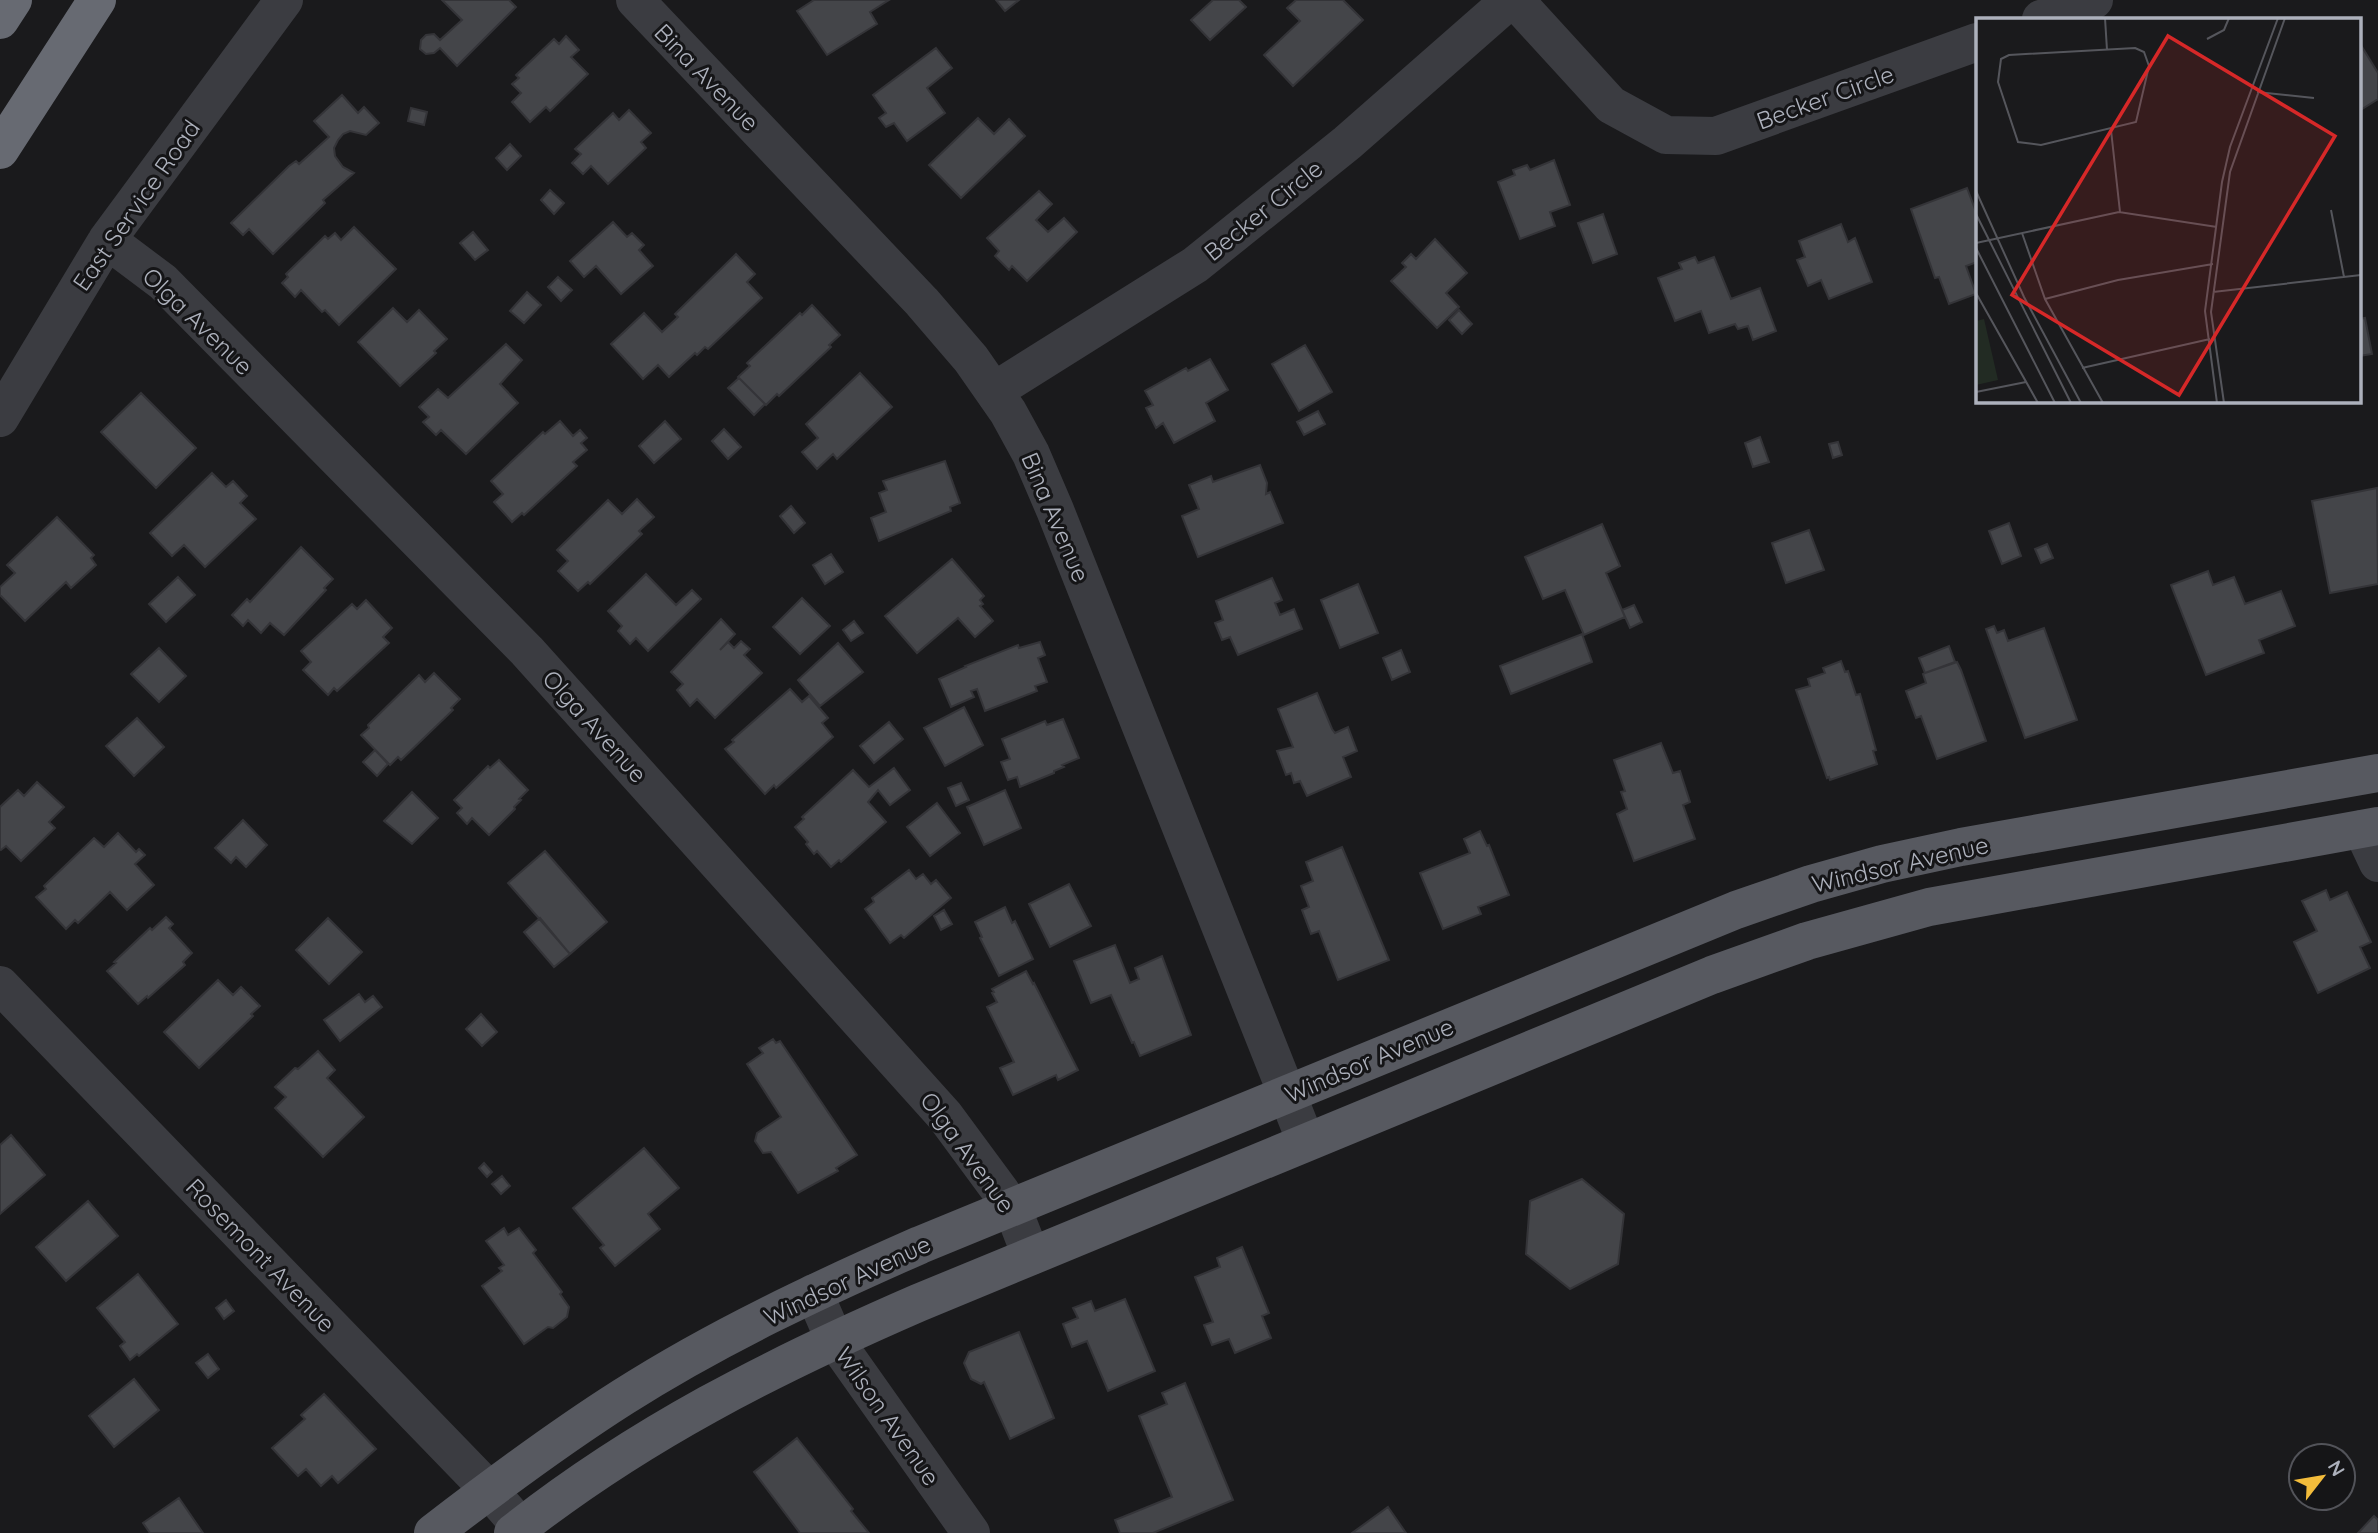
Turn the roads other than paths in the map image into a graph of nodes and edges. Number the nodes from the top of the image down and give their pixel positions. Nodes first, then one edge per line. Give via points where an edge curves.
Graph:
1 (13, 0) edge
2 (97, 0) edge
3 (284, 0) edge
4 (635, 0) edge
5 (1512, 0) edge
6 (2094, 0) edge
7 (2043, 18) edge
8 (0, 20) edge
9 (1976, 42) edge
10 (0, 150) edge
11 (107, 240) junction
12 (994, 391) junction
13 (0, 418) edge
14 (2378, 773) edge
15 (2130, 817) junction
16 (2370, 828) edge
17 (2378, 863) edge
18 (2147, 867) junction
19 (0, 985) edge
20 (1287, 1094) junction
21 (1306, 1142) junction
22 (1012, 1207) junction
23 (1031, 1256) junction
24 (814, 1293) junction
25 (834, 1339) junction
26 (489, 1490) junction
27 (517, 1530) edge
28 (433, 1533) edge
29 (971, 1533) edge

1 - 8 highway
2 - 10 highway
3 - 11 street, East Service Road
4 - 12 street, Bina Avenue via 922,302
5 - 9 street, Becker Circle via 1611,105 1666,135 1716,136
5 - 12 street, Becker Circle via 1347,143 1195,265
6 - 7 street
11 - 13 street, East Service Road
11 - 22 street, Olga Avenue via 163,282 527,651 946,1116
12 - 20 street, Bina Avenue via 1031,454 1055,510
14 - 15 main road, Windsor Avenue
15 - 18 main road
15 - 20 main road, Windsor Avenue via 1961,847 1811,884 1615,958
16 - 17 street
16 - 18 main road, Windsor Avenue
18 - 21 main road, Windsor Avenue via 1929,907 1807,941 1700,980
19 - 26 street, Rosemont Avenue
20 - 21 street, Bina Avenue
20 - 22 main road, Windsor Avenue
21 - 23 main road, Windsor Avenue
22 - 23 street, Olga Avenue
22 - 24 main road, Windsor Avenue
23 - 25 main road, Windsor Avenue
24 - 25 street, Wilson Avenue
24 - 26 main road, Windsor Avenue via 644,1384
25 - 27 main road, Windsor Avenue via 695,1410 585,1479
25 - 29 street, Wilson Avenue
26 - 27 street, Rosemont Avenue
26 - 28 main road, Windsor Avenue

